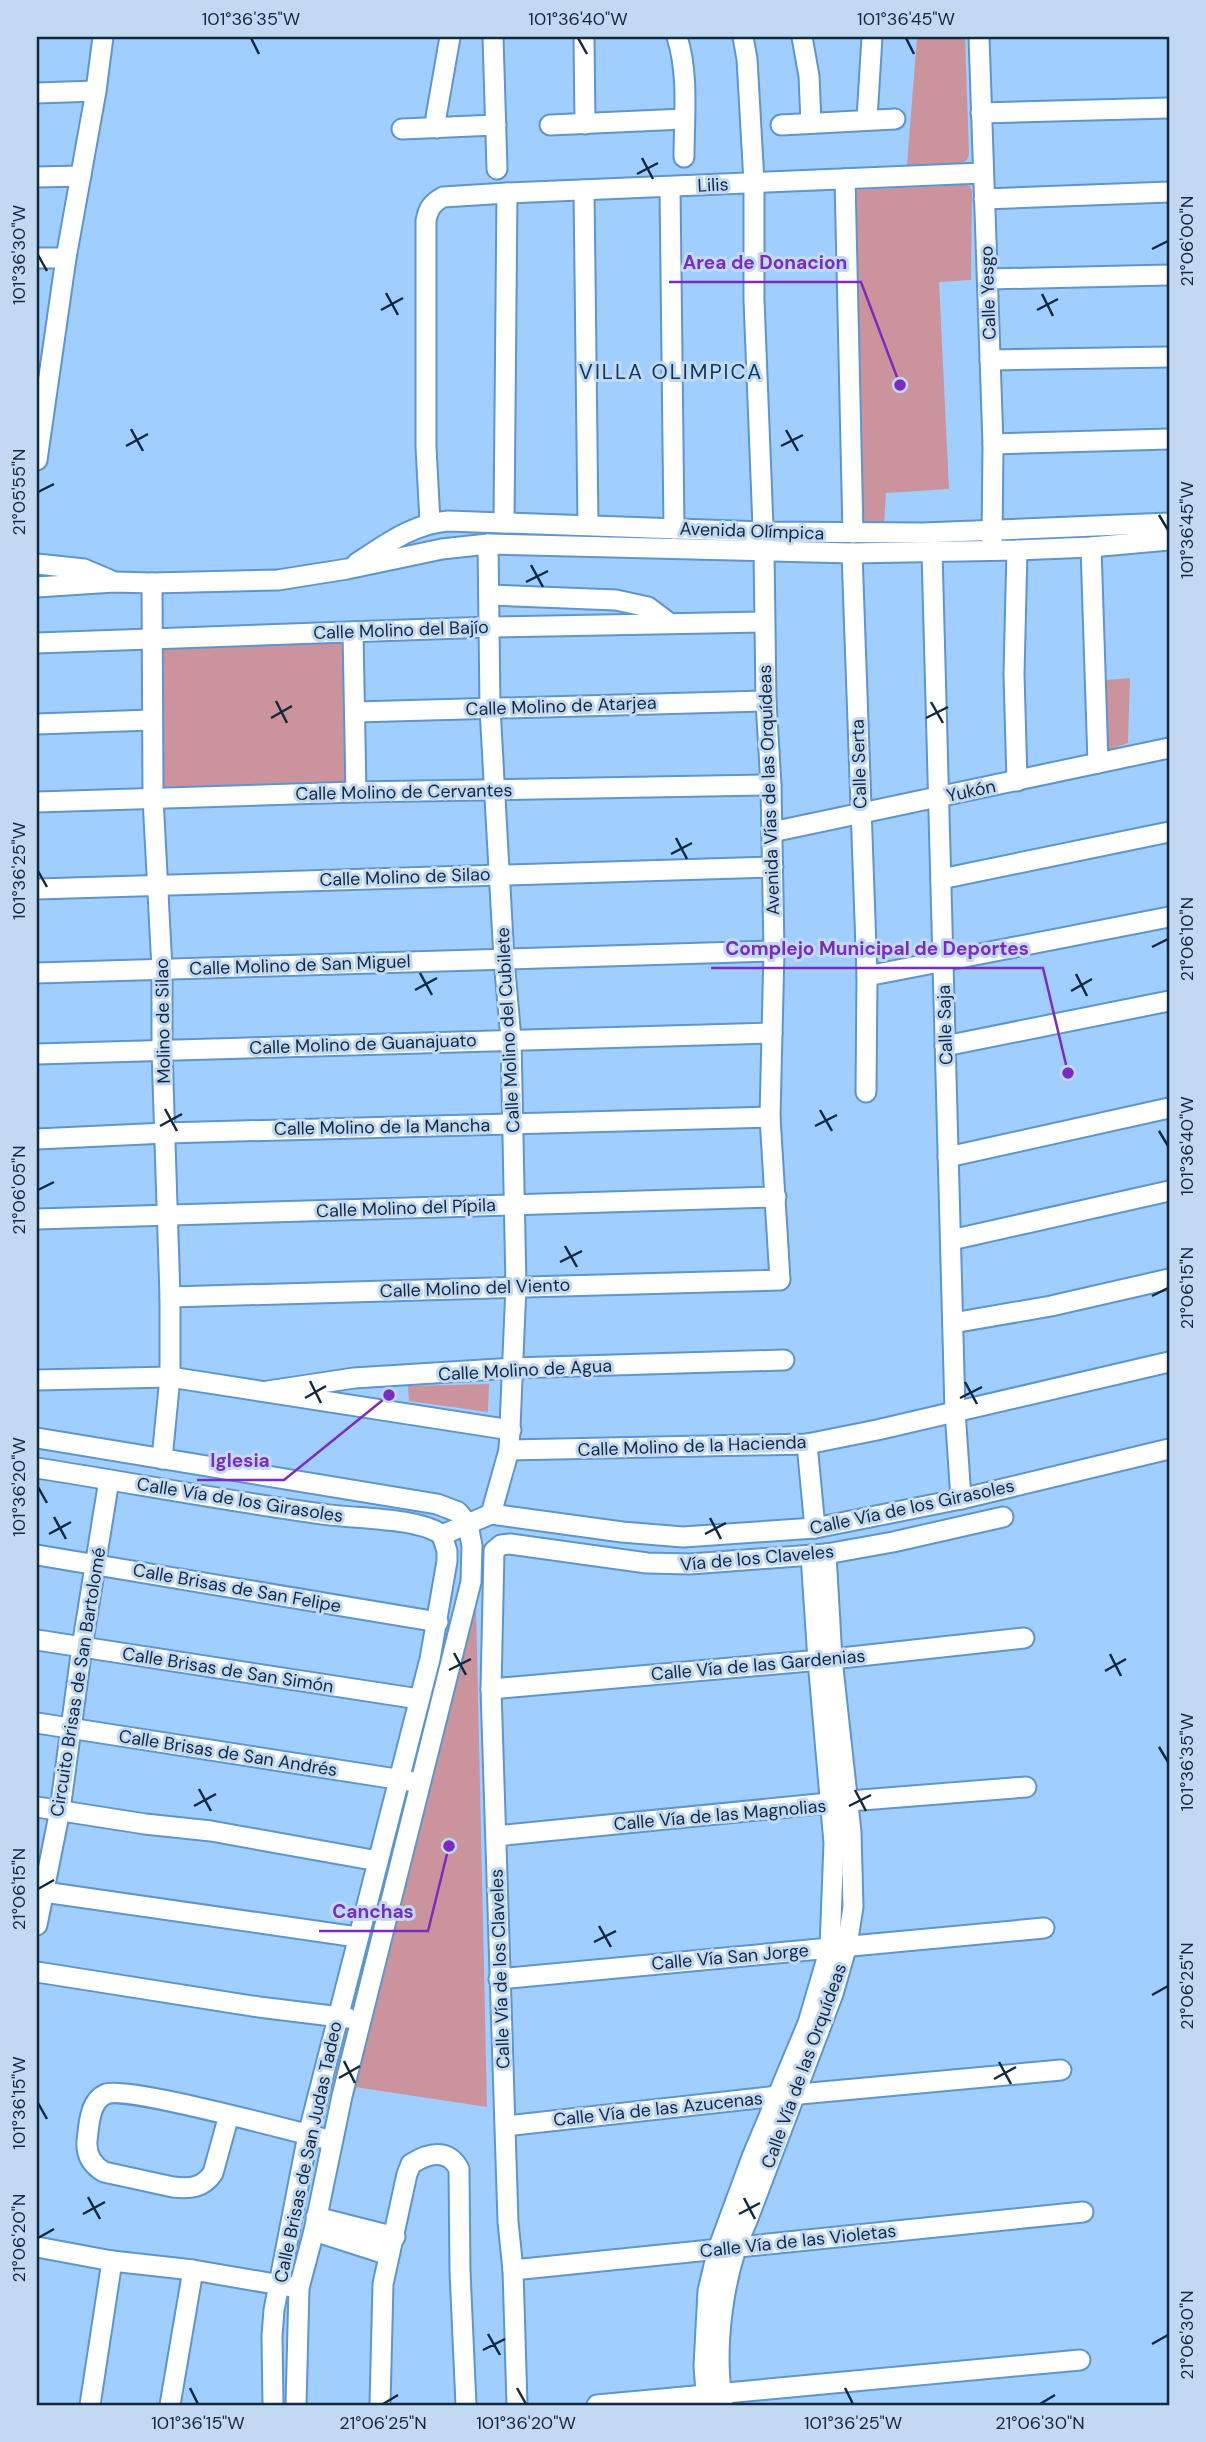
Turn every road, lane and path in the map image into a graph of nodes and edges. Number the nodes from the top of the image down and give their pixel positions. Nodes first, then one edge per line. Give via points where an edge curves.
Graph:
1 (103, 37) edge
2 (450, 37) edge
3 (494, 37) edge
4 (584, 37) edge
5 (677, 37) edge
6 (743, 37) edge
7 (802, 37) edge
8 (872, 37) edge
9 (979, 37) edge
10 (96, 91) junction
11 (37, 93) edge
12 (1169, 108) edge
13 (981, 113) junction
14 (684, 119) junction
15 (867, 119) junction
16 (895, 119) dead end
17 (811, 122) junction
18 (585, 124) junction
19 (496, 125) junction
20 (550, 125) dead end
21 (781, 125) dead end
22 (437, 128) junction
23 (402, 130) dead end
24 (684, 157) dead end
25 (497, 169) dead end
26 (982, 173) junction
27 (80, 176) junction
28 (37, 177) edge
29 (845, 179) junction
30 (754, 182) junction
31 (670, 187) junction
32 (584, 190) junction
33 (507, 192) junction
34 (1169, 192) edge
35 (984, 199) junction
36 (37, 258) edge
37 (66, 258) junction
38 (1169, 275) edge
39 (988, 279) junction
40 (1169, 357) edge
41 (990, 360) junction
42 (1169, 439) edge
43 (993, 444) junction
44 (37, 460) edge
45 (504, 521) junction
46 (430, 522) junction
47 (1169, 523) edge
48 (588, 525) junction
49 (674, 529) junction
50 (764, 532) junction
51 (1169, 540) edge
52 (992, 541) junction
53 (852, 543) junction
54 (488, 544) junction
55 (1091, 547) junction
56 (1017, 550) junction
57 (764, 552) junction
58 (932, 552) junction
59 (37, 564) edge
60 (347, 569) junction
61 (114, 582) junction
62 (152, 583) junction
63 (37, 587) edge
64 (489, 595) junction
65 (668, 622) junction
66 (764, 622) junction
67 (490, 627) junction
68 (354, 632) junction
69 (151, 640) junction
70 (37, 643) edge
71 (766, 701) junction
72 (490, 708) junction
73 (356, 712) junction
74 (151, 720) junction
75 (37, 724) edge
76 (1169, 748) edge
77 (1098, 763) junction
78 (1017, 781) junction
79 (771, 785) junction
80 (495, 791) junction
81 (356, 792) junction
82 (153, 798) junction
83 (938, 798) junction
84 (37, 802) edge
85 (861, 813) junction
86 (772, 832) junction
87 (1169, 832) edge
88 (773, 867) junction
89 (498, 874) junction
90 (941, 879) junction
91 (159, 885) junction
92 (37, 889) edge
93 (1169, 917) edge
94 (774, 951) junction
95 (504, 959) junction
96 (943, 962) junction
97 (162, 969) junction
98 (37, 973) edge
99 (867, 976) junction
100 (1169, 1001) edge
101 (772, 1033) junction
102 (511, 1039) junction
103 (945, 1046) junction
104 (162, 1050) junction
105 (37, 1054) edge
106 (866, 1092) dead end
107 (1169, 1108) edge
108 (770, 1117) junction
109 (514, 1124) junction
110 (166, 1133) junction
111 (37, 1139) edge
112 (948, 1157) junction
113 (1169, 1191) edge
114 (776, 1197) junction
115 (514, 1204) junction
116 (169, 1216) junction
117 (37, 1219) edge
118 (951, 1240) junction
119 (1169, 1279) edge
120 (780, 1280) joint
121 (516, 1286) junction
122 (170, 1297) junction
123 (953, 1323) junction
124 (784, 1360) dead end
125 (1169, 1362) edge
126 (513, 1368) junction
127 (170, 1377) junction
128 (37, 1380) edge
129 (268, 1391) junction
130 (955, 1411) junction
131 (510, 1430) junction
132 (37, 1438) edge
133 (807, 1444) junction
134 (1169, 1449) edge
135 (509, 1450) junction
136 (162, 1459) junction
137 (37, 1468) edge
138 (109, 1480) junction
139 (961, 1499) junction
140 (491, 1514) junction
141 (1003, 1517) dead end
142 (468, 1524) junction
143 (815, 1528) junction
144 (442, 1535) junction
145 (510, 1544) joint
146 (818, 1554) junction
147 (37, 1555) edge
148 (96, 1564) junction
149 (438, 1622) junction
150 (1024, 1638) dead end
151 (37, 1640) edge
152 (82, 1647) junction
153 (825, 1659) junction
154 (491, 1689) junction
155 (419, 1699) junction
156 (37, 1723) edge
157 (70, 1728) junction
158 (398, 1778) junction
159 (419, 1783) junction
160 (1026, 1787) dead end
161 (840, 1803) junction
162 (37, 1807) edge
163 (60, 1810) junction
164 (496, 1836) junction
165 (378, 1861) junction
166 (40, 1891) edge
167 (37, 1925) edge
168 (1044, 1928) dead end
169 (357, 1937) junction
170 (839, 1946) junction
171 (37, 1972) edge
172 (499, 1979) junction
173 (338, 2016) junction
174 (363, 2022) junction
175 (1061, 2070) dead end
176 (318, 2091) junction
177 (787, 2095) junction
178 (342, 2096) junction
179 (229, 2115) junction
180 (506, 2126) junction
181 (308, 2134) junction
182 (332, 2141) junction
183 (1083, 2213) dead end
184 (315, 2224) junction
185 (392, 2246) junction
186 (37, 2247) edge
187 (726, 2248) junction
188 (112, 2261) junction
189 (193, 2270) junction
190 (513, 2270) junction
191 (278, 2285) junction
192 (299, 2288) junction
193 (1080, 2360) dead end
194 (714, 2400) edge
195 (90, 2405) edge
196 (170, 2405) edge
197 (273, 2405) edge
198 (296, 2405) edge
199 (380, 2405) edge
200 (467, 2405) edge
201 (517, 2405) edge
202 (597, 2405) edge

1 - 10 street
2 - 22 street
3 - 19 street
4 - 18 street
5 - 14 street via 684,69
6 - 30 street, Avenida Vías de las Orquídeas
7 - 17 street
8 - 15 street
9 - 13 street, Calle Yesgo
10 - 11 street
10 - 27 street
12 - 13 street
13 - 26 street, Calle Yesgo
14 - 18 street
14 - 24 street
15 - 16 street
15 - 17 street
17 - 21 street
18 - 20 street
19 - 22 street
19 - 25 street
22 - 23 street
26 - 29 street, Lilis
26 - 35 street, Calle Yesgo
27 - 28 street
27 - 37 street
29 - 30 street, Lilis
29 - 53 street, Calle Serta
30 - 31 street, Lilis
30 - 50 street, Avenida Vías de las Orquídeas
31 - 32 street, Lilis
31 - 49 street
32 - 33 street, Lilis
32 - 48 street
33 - 45 street
33 - 46 street, Lilis via 443,197 430,206 426,221
34 - 35 street
35 - 39 street, Calle Yesgo
36 - 37 street
37 - 44 street
38 - 39 street
39 - 41 street, Calle Yesgo
40 - 41 street
41 - 43 street, Calle Yesgo
42 - 43 street
43 - 52 street, Calle Yesgo
45 - 46 street, Avenida Olímpica
45 - 48 street, Avenida Olímpica
46 - 60 street, Avenida Olímpica via 398,536
47 - 52 street, Avenida Olímpica
48 - 49 street, Avenida Olímpica
49 - 50 street, Avenida Olímpica
50 - 53 street, Avenida Olímpica
50 - 57 street, Avenida Vías de las Orquídeas
51 - 55 street, Avenida Olímpica
52 - 53 street, Avenida Olímpica
52 - 56 street, Avenida Olímpica
52 - 58 street, Avenida Olímpica
53 - 57 street, Avenida Olímpica
53 - 58 street, Avenida Olímpica
53 - 85 street, Calle Serta
54 - 57 street, Avenida Olímpica
54 - 60 street, Avenida Olímpica via 442,548
54 - 64 street, Calle Molino del Cubilete
55 - 56 street, Avenida Olímpica
55 - 77 street
56 - 78 street
57 - 66 street, Avenida Vías de las Orquídeas
58 - 83 street, Calle Saja
59 - 61 street, Avenida Olímpica via 84,569
60 - 62 street, Avenida Olímpica via 278,580
61 - 62 street, Avenida Olímpica
61 - 63 street, Avenida Olímpica
62 - 69 street, Molino de Silao
64 - 65 street via 616,600 648,607
64 - 67 street, Calle Molino del Cubilete
65 - 66 street, Calle Molino del Bajío
65 - 67 street, Calle Molino del Bajío
66 - 71 street, Avenida Vías de las Orquídeas
67 - 68 street, Calle Molino del Bajío
67 - 72 street, Calle Molino del Cubilete
68 - 69 street, Calle Molino del Bajío
68 - 73 street
69 - 70 street, Calle Molino del Bajío
69 - 74 street, Molino de Silao
71 - 72 street, Calle Molino de Atarjea
71 - 79 street, Avenida Vías de las Orquídeas
72 - 73 street, Calle Molino de Atarjea
72 - 80 street, Calle Molino del Cubilete
73 - 81 street
74 - 75 street
74 - 82 street, Molino de Silao
76 - 77 street, Yukón
77 - 78 street, Yukón
78 - 83 street, Yukón
79 - 80 street, Calle Molino de Cervantes
79 - 86 street, Avenida Vías de las Orquídeas
80 - 81 street, Calle Molino de Cervantes
80 - 89 street, Calle Molino del Cubilete
81 - 82 street, Calle Molino de Cervantes
82 - 84 street, Calle Molino de Cervantes
82 - 91 street, Molino de Silao
83 - 85 street, Yukón
83 - 90 street, Calle Saja
85 - 86 street, Yukón
85 - 99 street, Calle Serta
86 - 88 street, Avenida Vías de las Orquídeas
87 - 90 street
88 - 89 street, Calle Molino de Silao
88 - 94 street, Avenida Vías de las Orquídeas
89 - 91 street, Calle Molino de Silao
89 - 95 street, Calle Molino del Cubilete
90 - 96 street, Calle Saja
91 - 92 street, Calle Molino de Silao
91 - 97 street, Molino de Silao
93 - 96 street
94 - 95 street, Calle Molino de San Miguel
94 - 101 street, Avenida Vías de las Orquídeas
95 - 97 street, Calle Molino de San Miguel
95 - 102 street, Calle Molino del Cubilete
96 - 99 street
96 - 103 street, Calle Saja
97 - 98 street, Calle Molino de San Miguel
97 - 104 street, Molino de Silao
99 - 106 street, Calle Serta
100 - 103 street
101 - 102 street, Calle Molino de Guanajuato
101 - 108 street, Avenida Vías de las Orquídeas
102 - 104 street, Calle Molino de Guanajuato
102 - 109 street, Calle Molino del Cubilete
103 - 112 street, Calle Saja
104 - 105 street, Calle Molino de Guanajuato
104 - 110 street, Molino de Silao
107 - 112 street
108 - 109 street, Calle Molino de la Mancha
108 - 114 street, Avenida Vías de las Orquídeas
109 - 110 street, Calle Molino de la Mancha
109 - 115 street, Calle Molino del Cubilete
110 - 111 street, Calle Molino de la Mancha
110 - 116 street, Molino de Silao
112 - 118 street, Calle Saja
113 - 118 street
114 - 115 street, Calle Molino del Pípila
114 - 120 street, Avenida Vías de las Orquídeas
115 - 116 street, Calle Molino del Pípila
115 - 121 street, Calle Molino del Cubilete
116 - 117 street, Calle Molino del Pípila
116 - 122 street, Molino de Silao
118 - 123 street, Calle Saja
119 - 123 street
120 - 121 street, Calle Molino del Viento
121 - 122 street, Calle Molino del Viento
121 - 126 street, Calle Molino del Cubilete
122 - 127 street, Molino de Silao
123 - 130 street, Calle Saja
124 - 126 street, Calle Molino de Agua
125 - 130 street, Calle Molino de la Hacienda
126 - 129 street, Calle Molino de Agua via 354,1378
126 - 131 street, Calle Molino del Cubilete
127 - 128 street, Calle Molino de Agua
127 - 129 street, Calle Molino de Agua
127 - 136 street, Molino de Silao
129 - 131 street, Calle Molino de Agua
130 - 133 street, Calle Molino de la Hacienda
130 - 139 street, Calle Saja
131 - 135 street, Calle Molino del Cubilete
132 - 136 street, Calle Vía de los Girasoles
133 - 135 street, Calle Molino de la Hacienda
133 - 143 street
134 - 139 street, Calle Vía de los Girasoles
135 - 140 street, Calle Molino del Cubilete
136 - 142 street, Calle Vía de los Girasoles via 436,1504 458,1512
137 - 138 street, Calle Vía de los Girasoles
138 - 144 street, Calle Vía de los Girasoles via 323,1515 412,1524
138 - 148 street, Circuito Brisas de San Bartolomé
139 - 143 street, Calle Vía de los Girasoles
140 - 142 street
140 - 143 street, Calle Vía de los Girasoles via 683,1537
141 - 146 street, Vía de los Claveles
142 - 144 street
142 - 159 street, Calle Brisas de San Judas Tadeo via 471,1582
144 - 149 street, Calle Brisas de San Judas Tadeo via 447,1551
145 - 146 street, Vía de los Claveles via 670,1565
145 - 154 street, Calle Vía de los Claveles via 497,1547 493,1557
146 - 153 street, Calle Vía de las Orquídeas
147 - 148 street, Calle Brisas de San Felipe
148 - 149 street, Calle Brisas de San Felipe
148 - 152 street, Circuito Brisas de San Bartolomé
149 - 155 street, Calle Brisas de San Judas Tadeo
150 - 153 street, Calle Vía de las Gardenias
151 - 152 street, Calle Brisas de San Simón
152 - 155 street, Calle Brisas de San Simón
152 - 157 street, Circuito Brisas de San Bartolomé
153 - 154 street, Calle Vía de las Gardenias
153 - 161 street, Calle Vía de las Orquídeas
154 - 164 street, Calle Vía de los Claveles
155 - 158 street, Calle Brisas de San Judas Tadeo
156 - 157 street, Calle Brisas de San Andrés
157 - 158 street, Calle Brisas de San Andrés
157 - 163 street, Circuito Brisas de San Bartolomé
158 - 159 street, Calle Brisas de San Andrés
158 - 165 street, Calle Brisas de San Judas Tadeo
159 - 174 street, Calle Brisas de San Judas Tadeo
160 - 161 street, Calle Vía de las Magnolias
161 - 164 street, Calle Vía de las Magnolias
161 - 170 street, Calle Vía de las Orquídeas via 853,1907
162 - 163 street
163 - 165 street
163 - 166 street, Circuito Brisas de San Bartolomé
164 - 172 street, Calle Vía de los Claveles
165 - 169 street, Calle Brisas de San Judas Tadeo
166 - 167 street, Circuito Brisas de San Bartolomé
166 - 169 street
168 - 170 street, Calle Vía San Jorge
169 - 173 street, Calle Brisas de San Judas Tadeo
170 - 172 street, Calle Vía San Jorge
170 - 177 street, Calle Vía de las Orquídeas via 833,1994
171 - 173 street
172 - 180 street, Calle Vía de los Claveles
173 - 174 street
173 - 176 street, Calle Brisas de San Judas Tadeo
174 - 178 street, Calle Brisas de San Judas Tadeo
175 - 177 street, Calle Vía de las Azucenas
176 - 178 street
176 - 181 street, Calle Brisas de San Judas Tadeo
177 - 180 street, Calle Vía de las Azucenas
177 - 187 street, Calle Vía de las Orquídeas
178 - 182 street, Calle Brisas de San Judas Tadeo
179 - 179 street via 110,2092 99,2098 93,2110 89,2157 104,2172 173,2187 198,2186 214,2173
179 - 181 street
180 - 190 street, Calle Vía de los Claveles
181 - 182 street
181 - 191 street, Calle Brisas de San Judas Tadeo
182 - 184 street, Calle Brisas de San Judas Tadeo
183 - 187 street, Calle Vía de las Violetas
184 - 185 street
184 - 192 street, Calle Brisas de San Judas Tadeo
185 - 199 street via 381,2304
185 - 200 street via 411,2164 431,2154 453,2160 460,2179
186 - 188 street
187 - 190 street, Calle Vía de las Violetas
187 - 194 street, Calle Vía de las Orquídeas
188 - 189 street
188 - 195 street
189 - 191 street
189 - 196 street
190 - 201 street, Calle Vía de los Claveles
191 - 192 street
191 - 197 street, Calle Brisas de San Judas Tadeo via 272,2336
192 - 198 street, Calle Brisas de San Judas Tadeo
193 - 194 street
194 - 202 street

